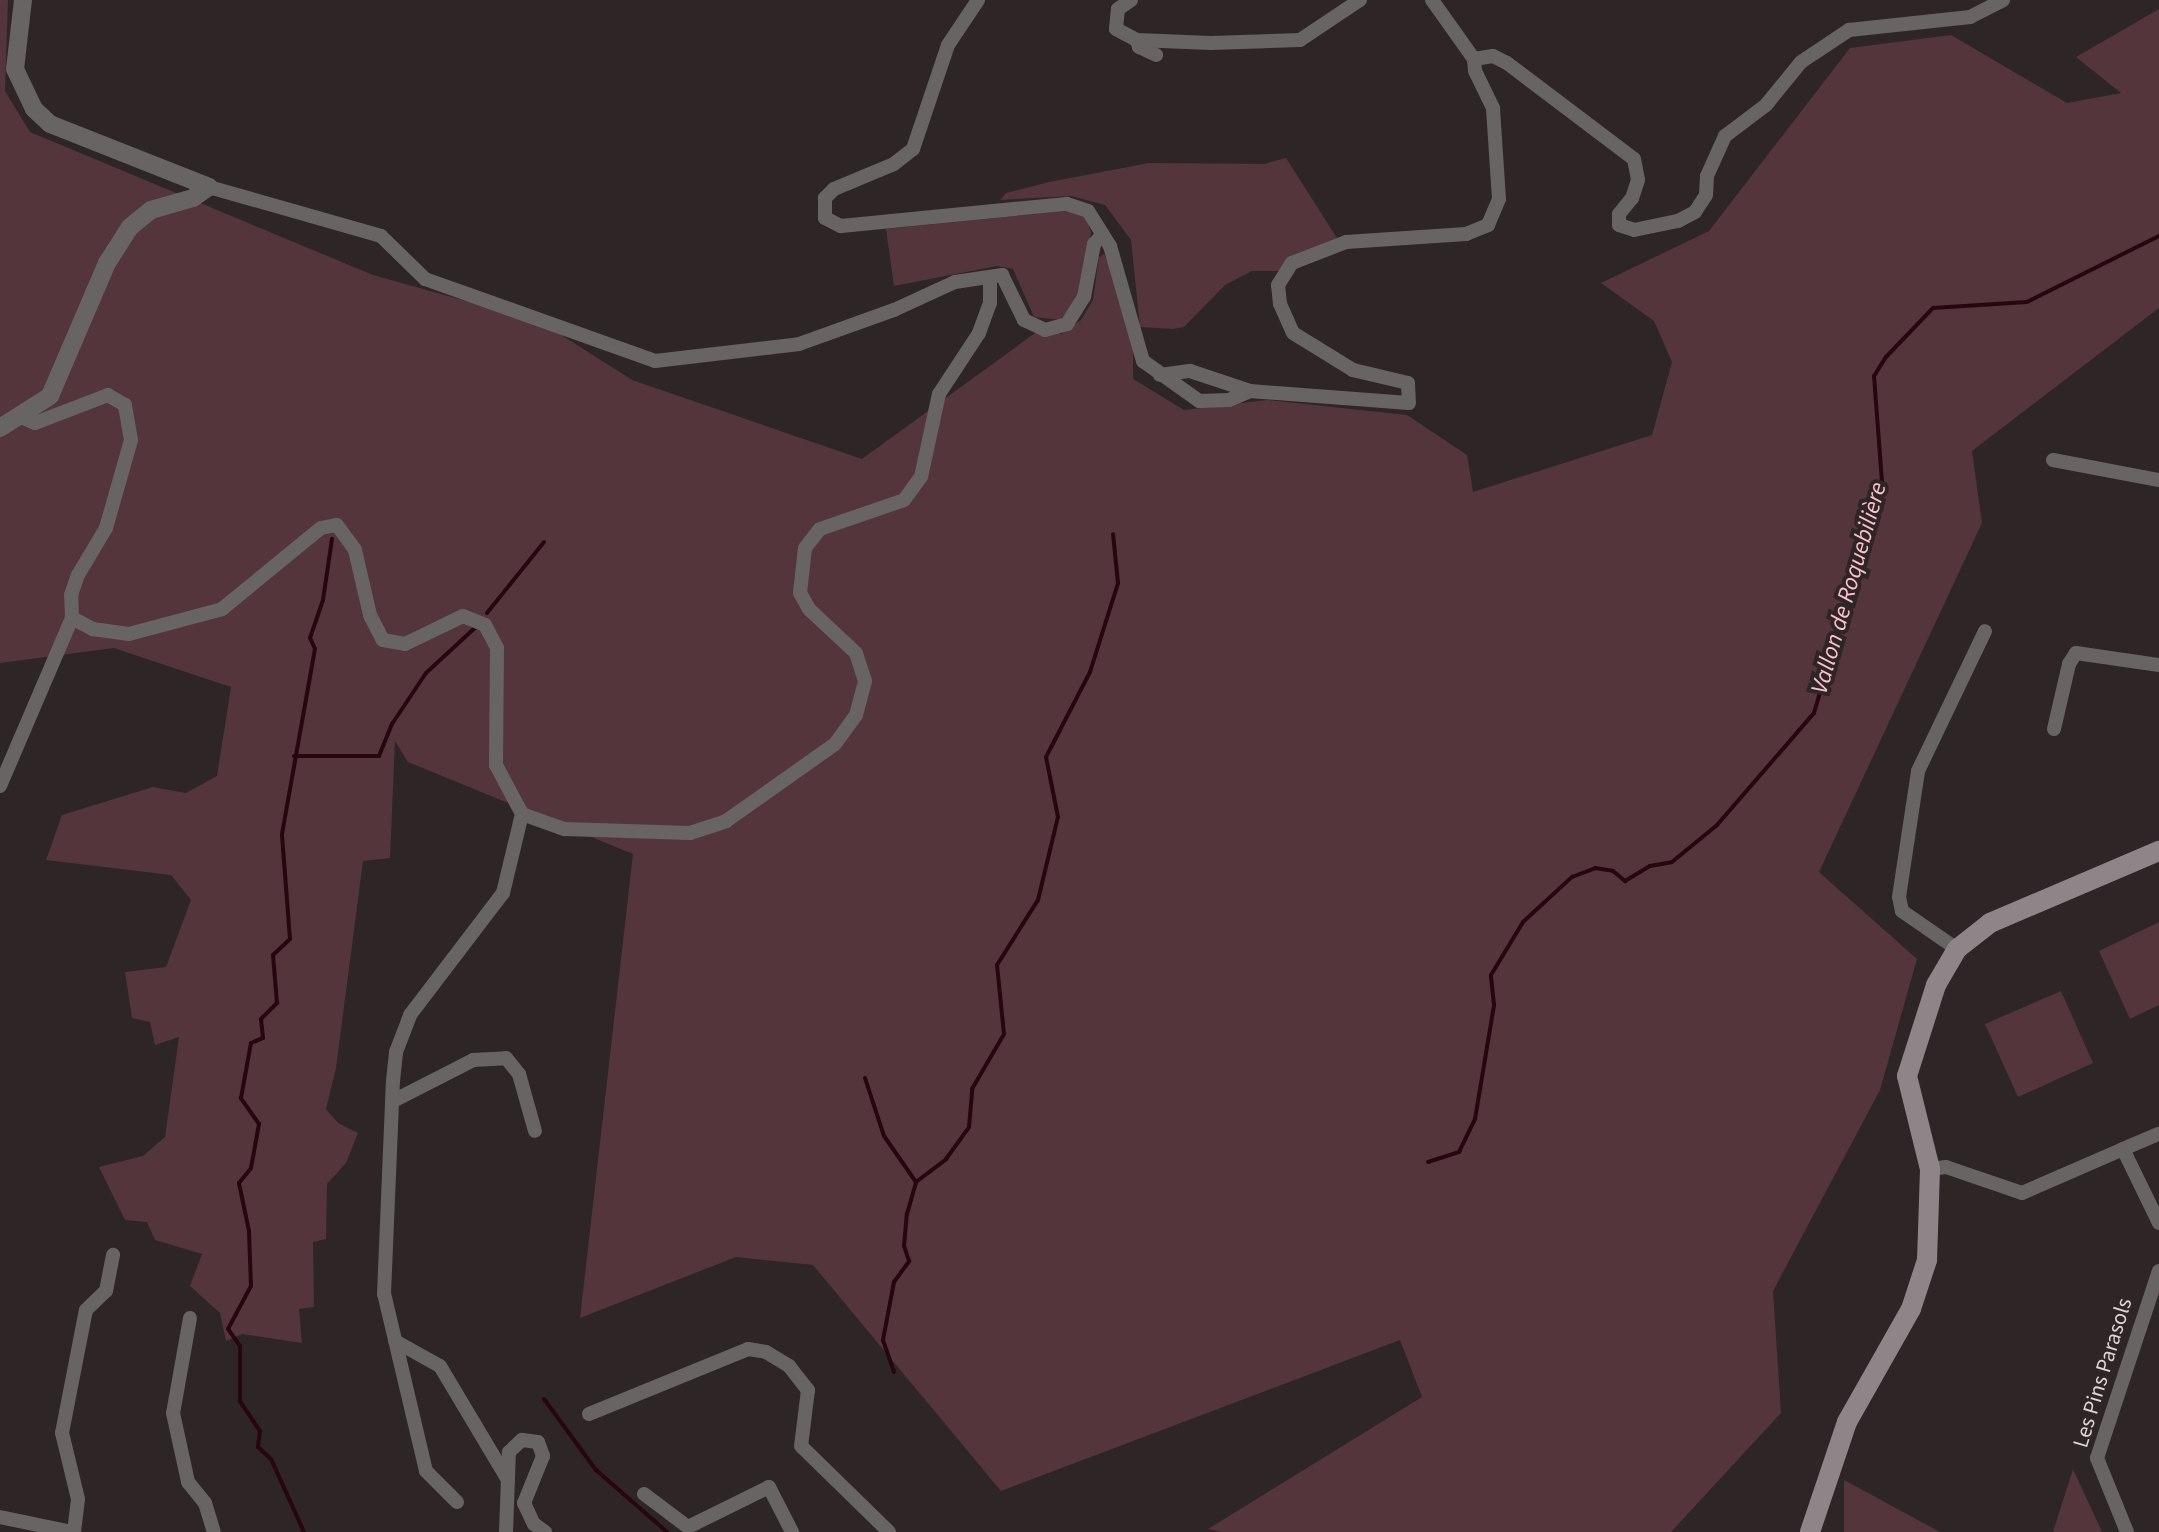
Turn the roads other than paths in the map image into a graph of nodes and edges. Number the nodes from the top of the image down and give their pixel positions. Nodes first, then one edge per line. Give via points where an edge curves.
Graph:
1 (23, 0) edge
2 (978, 0) edge
3 (1131, 0) edge
4 (1360, 0) edge
5 (1432, 0) edge
6 (2003, 0) edge
7 (1137, 40) junction
8 (1156, 55) dead end
9 (1474, 59) junction
10 (8, 68) edge
11 (209, 187) junction
12 (1103, 234) junction
13 (990, 277) junction
14 (1160, 375) junction
15 (1250, 391) junction
16 (21, 417) junction
17 (0, 428) edge
18 (2053, 460) dead end
19 (2159, 480) edge
20 (72, 618) junction
21 (1985, 631) dead end
22 (2159, 665) edge
23 (2054, 729) dead end
24 (0, 786) edge
25 (522, 814) junction
26 (2159, 851) edge
27 (1957, 949) junction
28 (395, 1100) junction
29 (535, 1131) dead end
30 (2159, 1134) edge
31 (2123, 1149) junction
32 (1930, 1169) junction
33 (2159, 1223) edge
34 (113, 1255) dead end
35 (2159, 1271) edge
36 (190, 1318) dead end
37 (395, 1341) junction
38 (589, 1414) dead end
39 (508, 1480) junction
40 (644, 1494) dead end
41 (457, 1502) dead end
42 (0, 1517) edge
43 (73, 1532) edge
44 (214, 1532) edge
45 (506, 1532) edge
46 (545, 1532) edge
47 (792, 1532) edge
48 (889, 1532) edge
49 (1810, 1532) edge
50 (2127, 1532) edge

1 - 10 street
2 - 12 street via 948,45 924,129 913,149 894,164 834,189 825,198 825,218 841,226 1067,204 1088,211
3 - 7 street via 1118,9 1116,29
4 - 7 street via 1300,40
5 - 9 street
6 - 9 street via 1970,17 1849,30 1801,62 1766,105 1725,136 1695,212 1634,230 1619,225 1619,214 1638,180 1634,159 1507,63 1493,56
7 - 8 street via 1139,47
9 - 15 street via 1493,108 1499,199 1488,225 1466,234 1346,242 1292,263 1278,285 1293,333 1353,370 1408,383 1409,403
10 - 11 street via 50,124
11 - 13 street via 381,236 425,279 655,361 799,344 955,282
11 - 16 street via 193,198 151,210 130,227 107,263 50,396
12 - 13 street via 1094,244 1084,297 1067,324 1045,330 1024,320 1008,281 1002,275
12 - 14 street via 1143,361
13 - 25 street via 990,303 979,333 939,394 921,477 904,500 820,529 805,548 800,593 809,609 856,653 865,681 856,715 835,744 726,821 690,833 564,829
14 - 15 street via 1174,370 1209,374
14 - 15 street via 1199,401 1229,400
16 - 17 street
16 - 20 street via 35,423 108,395 125,405 131,440 106,528 71,595
18 - 19 street
20 - 24 street
20 - 25 street via 93,629 129,634 222,609 321,528 337,525 355,550 370,615 383,640 405,644 463,616 485,625 497,648 496,765
21 - 27 street via 1918,771 1899,897 1902,911
22 - 23 street via 2076,653
25 - 28 street via 503,893 410,1015 396,1052
26 - 27 main road via 1990,923
27 - 32 main road via 1920,1024 1907,1076
28 - 29 street via 473,1060 506,1058 519,1074
28 - 37 street via 384,1294
30 - 31 street
31 - 32 street via 2022,1193 1946,1167
31 - 33 street
32 - 49 main road via 1931,1228 1921,1283 1847,1422
34 - 43 street via 106,1291 86,1310 62,1433 78,1499
35 - 50 street, Les Pins Parasols via 2097,1458
36 - 44 street via 173,1413 188,1482 205,1503
37 - 39 street via 440,1366
37 - 41 street via 426,1471
38 - 48 street via 748,1349 766,1352 789,1366 808,1390 801,1446
39 - 45 street
39 - 46 street via 509,1452 522,1440 538,1442 543,1456 524,1503
40 - 47 street via 688,1527 769,1487
42 - 43 street

